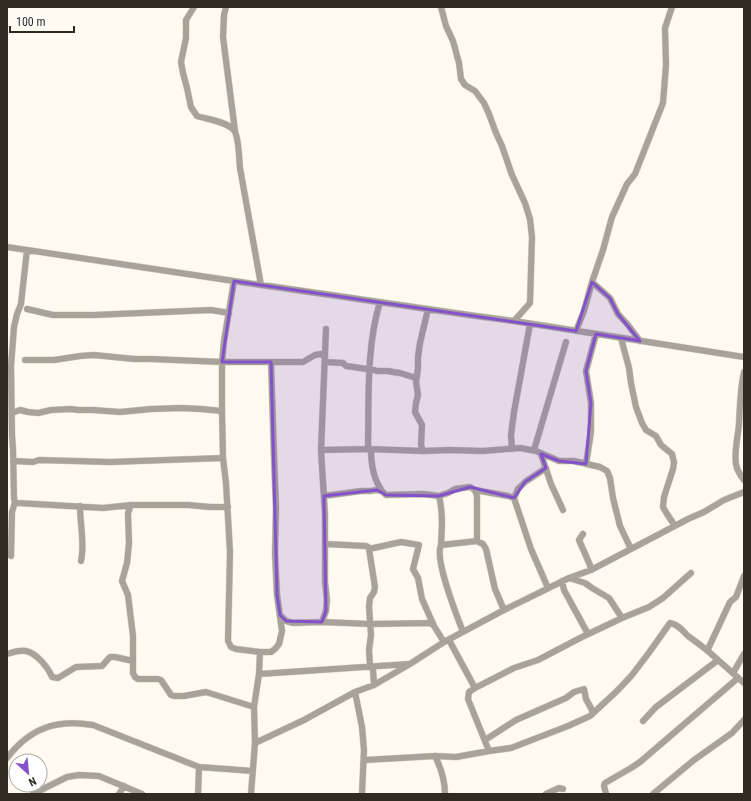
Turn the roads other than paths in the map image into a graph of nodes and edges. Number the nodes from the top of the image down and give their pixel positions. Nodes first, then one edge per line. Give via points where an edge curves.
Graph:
1 (194, 7) edge
2 (226, 7) edge
3 (441, 7) edge
4 (672, 7) edge
5 (235, 131) junction
6 (7, 247) edge
7 (27, 250) junction
8 (234, 281) junction
9 (592, 282) junction
10 (261, 285) junction
11 (380, 302) junction
12 (27, 309) dead end
13 (428, 309) junction
14 (229, 313) junction
15 (514, 321) junction
16 (530, 324) junction
17 (326, 329) dead end
18 (576, 331) junction
19 (596, 334) junction
20 (621, 338) junction
21 (640, 341) junction
22 (566, 342) dead end
23 (744, 357) edge
24 (325, 359) junction
25 (25, 360) dead end
26 (222, 362) junction
27 (271, 362) junction
28 (370, 369) junction
29 (744, 372) edge
30 (7, 378) edge
31 (416, 378) junction
32 (9, 389) edge
33 (222, 411) junction
34 (12, 413) junction
35 (512, 448) junction
36 (370, 449) junction
37 (321, 450) junction
38 (534, 450) junction
39 (423, 451) junction
40 (541, 454) junction
41 (223, 458) junction
42 (13, 461) junction
43 (586, 464) junction
44 (546, 468) junction
45 (744, 480) edge
46 (7, 482) edge
47 (14, 485) junction
48 (475, 490) junction
49 (382, 491) junction
50 (744, 492) edge
51 (324, 496) junction
52 (439, 496) junction
53 (514, 498) junction
54 (15, 502) junction
55 (131, 505) junction
56 (80, 506) junction
57 (228, 507) junction
58 (563, 510) dead end
59 (675, 526) junction
60 (583, 534) dead end
61 (477, 541) junction
62 (325, 544) junction
63 (441, 545) junction
64 (369, 549) junction
65 (631, 549) junction
66 (11, 556) dead end
67 (81, 561) dead end
68 (591, 570) junction
69 (691, 573) dead end
70 (744, 576) edge
71 (569, 578) junction
72 (562, 581) junction
73 (742, 586) edge
74 (548, 588) junction
75 (504, 610) junction
76 (280, 615) junction
77 (622, 618) junction
78 (322, 622) junction
79 (292, 624) junction
80 (370, 624) junction
81 (434, 626) junction
82 (282, 631) junction
83 (463, 632) junction
84 (588, 634) junction
85 (447, 641) junction
86 (260, 652) junction
87 (709, 652) junction
88 (7, 654) edge
89 (744, 654) edge
90 (718, 660) junction
91 (132, 661) junction
92 (410, 664) junction
93 (370, 666) junction
94 (733, 673) junction
95 (258, 674) junction
96 (738, 678) junction
97 (744, 683) edge
98 (374, 685) junction
99 (475, 688) junction
100 (355, 692) junction
101 (254, 707) junction
102 (592, 713) junction
103 (744, 720) edge
104 (642, 721) dead end
105 (485, 740) junction
106 (255, 742) junction
107 (489, 751) junction
108 (435, 756) junction
109 (7, 758) edge
110 (364, 760) junction
111 (199, 766) junction
112 (253, 771) junction
113 (124, 786) junction
114 (563, 789) dead end
115 (33, 794) edge
116 (119, 794) edge
117 (142, 794) edge
118 (198, 794) edge
119 (251, 794) edge
120 (362, 794) edge
121 (444, 794) edge
122 (546, 794) edge
123 (606, 794) edge
124 (653, 794) edge

1 - 5 street via 186,20 186,38 181,62 191,107 197,116 219,122
2 - 5 street via 222,37
3 - 15 street via 453,41 461,79 484,103 530,219 530,304
4 - 9 street via 665,28 663,103 635,174 627,184 612,217
5 - 10 street
6 - 7 street
7 - 8 street
7 - 32 street via 21,304 14,327
8 - 10 street
8 - 14 street
9 - 18 street
9 - 21 street via 610,298 618,314
10 - 11 street
11 - 13 street
11 - 28 street via 371,347
12 - 14 street via 53,315 211,310
13 - 15 street
13 - 31 street via 420,343
14 - 26 street
15 - 16 street
16 - 18 street
16 - 35 street via 514,412
17 - 24 street
18 - 19 street
19 - 20 street
19 - 43 street via 586,371 591,403 591,432
20 - 21 street
20 - 59 street via 642,423 672,454 673,469 663,507
21 - 23 street
22 - 38 street
24 - 27 street via 321,354 303,362
24 - 28 street via 346,366
24 - 37 street
25 - 26 street via 54,360 94,355
26 - 27 street
26 - 33 street
27 - 76 street via 277,595
28 - 31 street
28 - 36 street
29 - 45 street via 736,449 738,474
30 - 32 street
31 - 39 street via 418,395 415,412 422,425
32 - 34 street
33 - 34 street via 181,408 120,412 71,409 38,412 20,410
33 - 41 street
34 - 42 street
35 - 38 street
35 - 39 street via 483,451
36 - 37 street
36 - 39 street
36 - 49 street via 378,485
37 - 51 street
38 - 40 street
40 - 43 street via 559,461
40 - 44 street
41 - 42 street via 110,462
41 - 57 street
42 - 47 street
43 - 65 street via 600,466 607,471 620,526
44 - 53 street via 525,482
44 - 58 street
46 - 47 street
47 - 54 street
48 - 52 street via 470,487 455,489
48 - 53 street
48 - 61 street
49 - 51 street
49 - 52 street via 392,496
50 - 59 street
51 - 62 street
52 - 63 street via 443,520
53 - 74 street via 531,549
54 - 56 street
54 - 66 street via 12,512
55 - 56 street via 103,508
55 - 57 street
55 - 91 street via 128,513 129,543 122,581 128,595 133,636
56 - 67 street via 83,551
57 - 86 street via 228,641 231,647 236,649
59 - 65 street
60 - 68 street via 579,540
61 - 63 street
61 - 75 street via 486,549 495,590
62 - 64 street via 366,546
62 - 78 street via 327,600
63 - 83 street via 440,561
64 - 80 street via 375,587 370,598
64 - 81 street via 401,542 419,545 413,569
65 - 68 street
68 - 71 street
69 - 77 street via 663,598
70 - 73 street
71 - 72 street
71 - 77 street via 585,583 609,598
72 - 74 street
72 - 84 street via 564,590
73 - 87 street via 730,602 712,638
74 - 75 street
75 - 83 street
76 - 79 street
76 - 82 street
77 - 84 street
78 - 79 street
78 - 80 street
79 - 82 street
80 - 81 street via 426,622
80 - 93 street
81 - 85 street
82 - 86 street via 275,649 271,652
83 - 85 street
84 - 99 street
85 - 92 street
85 - 99 street
86 - 95 street
87 - 90 street
87 - 102 street via 680,628 670,624 632,675
88 - 91 street via 26,651 49,669 52,677 58,678 76,667 102,666 110,657
89 - 94 street
90 - 94 street
90 - 104 street via 656,707
91 - 101 street via 136,678 161,680 171,695 184,696 206,692
92 - 93 street
92 - 98 street
93 - 95 street
93 - 98 street via 373,669
94 - 96 street
95 - 101 street
96 - 97 street
96 - 123 street via 640,762 606,783
98 - 100 street
99 - 105 street via 469,692 468,699
100 - 106 street via 304,720
100 - 110 street via 362,727
101 - 106 street
102 - 105 street via 584,689 516,720
102 - 107 street via 568,726 511,748
103 - 124 street via 732,733
105 - 107 street
106 - 112 street
107 - 108 street
108 - 110 street
108 - 121 street via 443,776
109 - 111 street via 33,733 47,726 78,723 93,726
110 - 120 street
111 - 112 street
111 - 118 street
112 - 119 street
113 - 115 street via 99,776 79,775
113 - 116 street
113 - 117 street
114 - 122 street via 558,788

